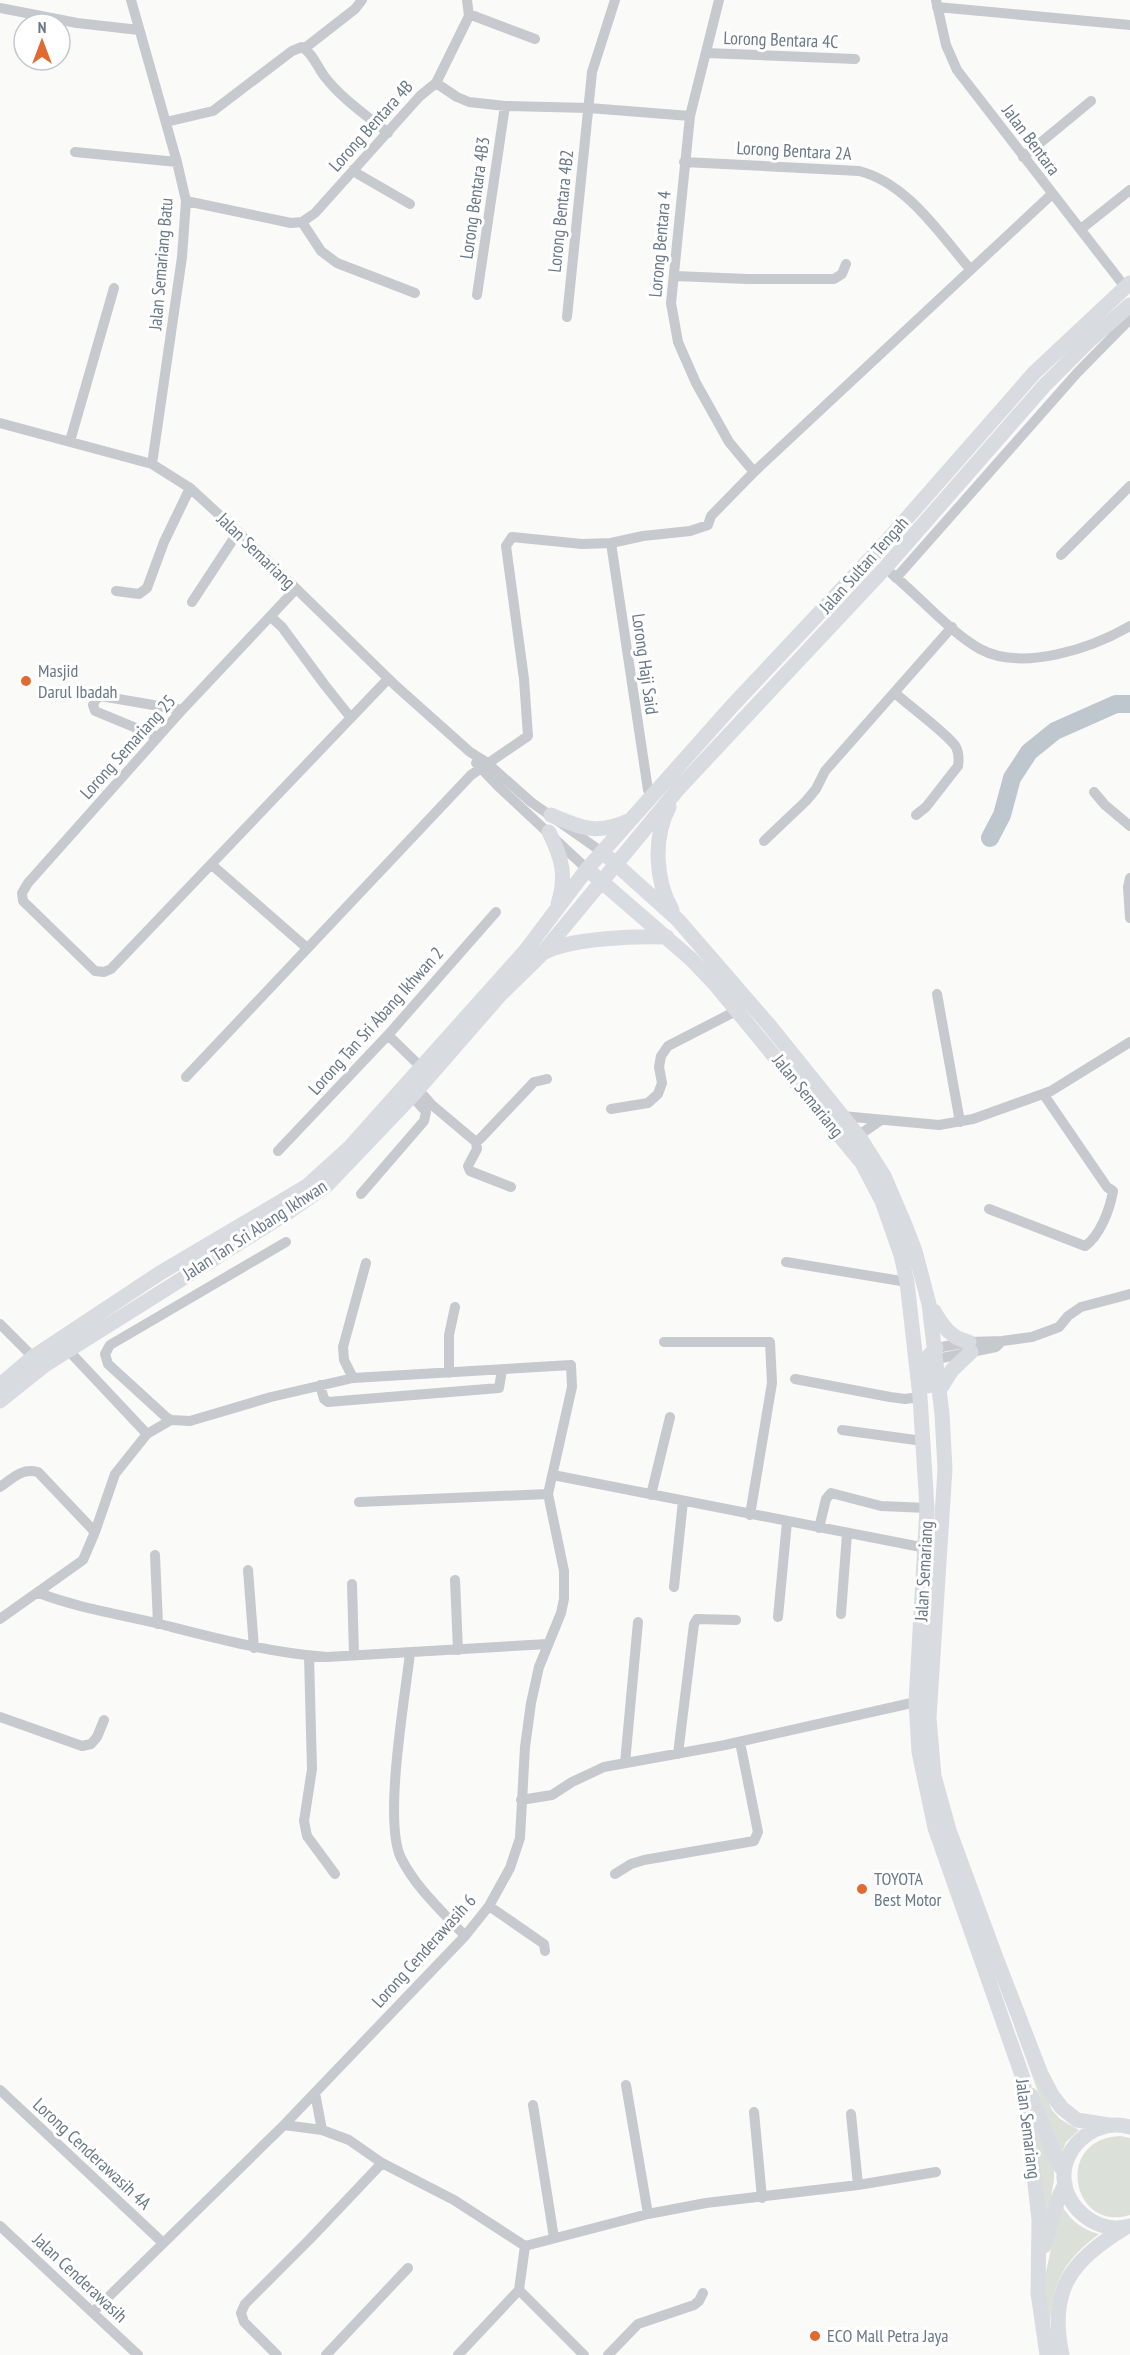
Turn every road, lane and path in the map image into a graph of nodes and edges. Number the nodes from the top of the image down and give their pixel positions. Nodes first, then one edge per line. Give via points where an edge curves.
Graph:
1 (130, 0) edge
2 (362, 0) edge
3 (467, 0) edge
4 (615, 0) edge
5 (719, 0) edge
6 (937, 4) edge
7 (0, 8) edge
8 (469, 16) junction
9 (1130, 25) edge
10 (139, 30) junction
11 (535, 39) dead end
12 (305, 48) junction
13 (706, 53) junction
14 (855, 59) dead end
15 (436, 83) junction
16 (1091, 101) dead end
17 (505, 106) junction
18 (589, 108) junction
19 (690, 116) junction
20 (166, 122) junction
21 (388, 133) junction
22 (75, 152) dead end
23 (1023, 157) junction
24 (177, 162) junction
25 (684, 162) junction
26 (354, 169) junction
27 (1130, 190) edge
28 (1052, 194) junction
29 (186, 201) junction
30 (410, 204) dead end
31 (302, 222) junction
32 (1081, 229) junction
33 (846, 264) dead end
34 (970, 270) junction
35 (675, 276) junction
36 (1127, 285) edge
37 (114, 288) dead end
38 (416, 293) dead end
39 (477, 295) dead end
40 (1130, 305) edge
41 (567, 317) dead end
42 (1130, 319) edge
43 (0, 423) edge
44 (70, 441) junction
45 (152, 464) junction
46 (754, 472) junction
47 (1130, 486) edge
48 (190, 488) junction
49 (238, 532) junction
50 (610, 543) junction
51 (1060, 555) dead end
52 (890, 573) junction
53 (296, 590) junction
54 (116, 591) dead end
55 (192, 602) dead end
56 (271, 617) junction
57 (1130, 626) edge
58 (952, 627) junction
59 (388, 679) junction
60 (895, 693) junction
61 (182, 710) junction
62 (351, 718) junction
63 (158, 737) junction
64 (483, 765) junction
65 (679, 788) junction
66 (648, 789) dead end
67 (1094, 792) dead end
68 (551, 815) junction
69 (916, 815) dead end
70 (633, 818) junction
71 (1130, 826) edge
72 (549, 832) junction
73 (764, 842) dead end
74 (602, 852) junction
75 (615, 863) junction
76 (212, 866) junction
77 (587, 869) junction
78 (1130, 878) edge
79 (601, 881) junction
80 (556, 910) junction
81 (496, 912) dead end
82 (1130, 918) edge
83 (678, 920) junction
84 (667, 937) junction
85 (307, 948) junction
86 (540, 956) junction
87 (496, 993) junction
88 (937, 994) dead end
89 (738, 1010) junction
90 (388, 1035) junction
91 (1130, 1042) edge
92 (421, 1067) junction
93 (186, 1077) dead end
94 (547, 1078) dead end
95 (415, 1093) junction
96 (1044, 1095) junction
97 (610, 1109) dead end
98 (842, 1116) junction
99 (881, 1120) junction
100 (960, 1122) junction
101 (860, 1138) junction
102 (476, 1142) junction
103 (279, 1151) dead end
104 (511, 1187) dead end
105 (361, 1194) dead end
106 (988, 1209) dead end
107 (286, 1242) dead end
108 (786, 1262) dead end
109 (366, 1263) dead end
110 (907, 1282) junction
111 (1130, 1294) edge
112 (929, 1304) junction
113 (455, 1307) dead end
114 (0, 1324) edge
115 (664, 1342) dead end
116 (970, 1347) junction
117 (68, 1350) junction
118 (937, 1353) junction
119 (33, 1357) junction
120 (502, 1370) junction
121 (449, 1373) junction
122 (353, 1378) junction
123 (795, 1379) dead end
124 (0, 1385) edge
125 (320, 1385) junction
126 (940, 1389) junction
127 (920, 1397) junction
128 (0, 1401) edge
129 (670, 1417) dead end
130 (171, 1420) junction
131 (843, 1430) dead end
132 (147, 1434) junction
133 (923, 1439) junction
134 (553, 1475) junction
135 (0, 1487) edge
136 (548, 1494) junction
137 (651, 1495) junction
138 (683, 1501) junction
139 (359, 1502) dead end
140 (927, 1508) junction
141 (750, 1515) junction
142 (787, 1522) junction
143 (819, 1528) junction
144 (95, 1532) junction
145 (847, 1534) junction
146 (926, 1548) junction
147 (155, 1556) dead end
148 (248, 1570) dead end
149 (455, 1580) dead end
150 (352, 1584) dead end
151 (674, 1587) dead end
152 (39, 1593) junction
153 (841, 1614) dead end
154 (777, 1617) dead end
155 (0, 1619) edge
156 (736, 1620) dead end
157 (638, 1622) dead end
158 (158, 1624) junction
159 (548, 1644) junction
160 (254, 1648) junction
161 (458, 1650) junction
162 (410, 1653) junction
163 (354, 1655) junction
164 (309, 1656) junction
165 (916, 1702) junction
166 (0, 1717) edge
167 (104, 1720) dead end
168 (740, 1742) junction
169 (678, 1754) junction
170 (625, 1763) junction
171 (521, 1800) junction
172 (335, 1874) dead end
173 (615, 1874) dead end
174 (489, 1906) junction
175 (465, 1936) junction
176 (545, 1951) dead end
177 (1023, 2078) junction
178 (626, 2085) dead end
179 (0, 2090) edge
180 (315, 2093) junction
181 (533, 2104) dead end
182 (754, 2112) dead end
183 (851, 2114) dead end
184 (284, 2125) junction
185 (1109, 2125) junction
186 (1130, 2127) edge
187 (322, 2130) junction
188 (382, 2163) junction
189 (936, 2172) dead end
190 (1064, 2178) junction
191 (858, 2185) junction
192 (762, 2198) junction
193 (648, 2214) junction
194 (0, 2226) edge
195 (1128, 2227) edge
196 (554, 2238) junction
197 (162, 2242) junction
198 (525, 2246) junction
199 (1039, 2263) junction
200 (408, 2268) dead end
201 (519, 2290) junction
202 (703, 2293) dead end
203 (93, 2312) junction
204 (138, 2355) edge
205 (277, 2355) edge
206 (326, 2355) edge
207 (459, 2355) edge
208 (584, 2355) edge
209 (608, 2355) edge
210 (1047, 2355) edge
211 (1062, 2355) edge

1 - 10 street, Jalan Semariang Batu
2 - 12 street
3 - 8 street
4 - 18 street, Lorong Bentara 4B2 via 592,72
5 - 13 street, Lorong Bentara 4
6 - 9 street
6 - 23 street, Jalan Bentara via 946,45 957,70
7 - 10 street
8 - 11 street
8 - 15 street
10 - 20 street, Jalan Semariang Batu
12 - 20 street via 292,51 213,111
12 - 21 street via 345,98
13 - 14 street, Lorong Bentara 4C
13 - 19 street, Lorong Bentara 4
15 - 17 street, Lorong Bentara 4B via 469,102
15 - 21 street, Lorong Bentara 4B
16 - 23 street
17 - 18 street, Lorong Bentara 4B
17 - 39 street, Lorong Bentara 4B3
18 - 19 street, Lorong Bentara 4B
18 - 41 street, Lorong Bentara 4B2
19 - 25 street, Lorong Bentara 4
20 - 24 street, Jalan Semariang Batu
21 - 26 street, Lorong Bentara 4B
22 - 24 street
23 - 28 street, Jalan Bentara
24 - 29 street, Jalan Semariang Batu
25 - 34 street, Lorong Bentara 2A via 874,174 915,205
25 - 35 street, Lorong Bentara 4
26 - 30 street
26 - 31 street, Lorong Bentara 4B
27 - 32 street
28 - 32 street, Jalan Bentara
28 - 34 street
29 - 31 street via 282,222
29 - 45 street, Jalan Semariang Batu via 182,257
31 - 38 street via 321,251 337,263
32 - 36 street, Jalan Bentara
33 - 35 street via 843,274 834,279
34 - 46 street
35 - 46 street, Lorong Bentara 4 via 673,322 686,363 716,422
36 - 70 main road, Jalan Sultan Tengah via 1034,374 886,543
37 - 44 street
40 - 52 main road, Jalan Sultan Tengah via 1044,386
42 - 52 street
43 - 44 street, Jalan Semariang
44 - 45 street, Jalan Semariang
45 - 48 street, Jalan Semariang
46 - 50 street via 711,516 708,525
47 - 51 street
48 - 49 street, Jalan Semariang
48 - 54 street via 147,588 139,594
49 - 53 street, Jalan Semariang
49 - 55 street
50 - 64 street via 518,537 508,542 530,731 523,741
50 - 66 street, Lorong Haji Said
52 - 58 street
52 - 65 main road, Jalan Sultan Tengah
53 - 56 street, Lorong Semariang 25
53 - 59 street, Jalan Semariang
56 - 61 street, Lorong Semariang 25
56 - 62 street
57 - 58 street via 1060,654 1037,658 995,655
58 - 60 street
59 - 62 street
59 - 64 street, Jalan Semariang
60 - 69 street via 958,751 958,766
60 - 73 street via 825,771 806,801
61 - 63 street, Lorong Semariang 25
61 - 63 street via 101,696 96,699 95,711
62 - 76 street
63 - 76 street, Lorong Semariang 25 via 28,883 22,892 23,901 95,971 104,972
64 - 68 street
64 - 72 street
64 - 85 street
65 - 75 main road, Jalan Sultan Tengah
65 - 83 main road via 665,815 659,840 662,888
67 - 71 street
68 - 70 main road via 586,829 614,827
68 - 74 street
70 - 74 main road, Jalan Sultan Tengah
72 - 77 street
72 - 80 main road via 562,860 562,893
74 - 75 main road, Jalan Semariang
74 - 77 main road, Jalan Sultan Tengah
75 - 79 main road, Jalan Sultan Tengah
75 - 83 main road, Jalan Semariang
76 - 85 street
77 - 79 main road, Jalan Semariang
77 - 80 main road, Jalan Sultan Tengah
78 - 82 street
79 - 84 main road, Jalan Semariang
79 - 86 main road, Jalan Sultan Tengah
80 - 87 main road, Jalan Sultan Tengah
81 - 90 street, Lorong Tan Sri Abang Ikhwan 2
83 - 98 main road, Jalan Semariang
84 - 86 main road via 568,945
84 - 89 main road, Jalan Semariang
85 - 93 street
86 - 87 main road, Jalan Sultan Tengah
87 - 92 main road, Jalan Tan Sri Abang Ikhwan
87 - 95 main road, Jalan Tan Sri Abang Ikhwan
88 - 100 street
89 - 97 street via 668,1046 661,1056 662,1083 658,1094 648,1103
89 - 110 main road, Jalan Semariang via 862,1163 893,1229
90 - 92 street
90 - 103 street, Lorong Tan Sri Abang Ikhwan 2
91 - 96 street
92 - 119 main road, Jalan Tan Sri Abang Ikhwan via 350,1147 307,1186 160,1273
94 - 102 street via 534,1082
95 - 102 street
95 - 105 street via 426,1112 424,1121
95 - 117 main road, Jalan Tan Sri Abang Ikhwan via 326,1186
96 - 100 street
96 - 106 street via 1113,1191 1106,1215 1085,1246
98 - 99 street
98 - 101 main road, Jalan Semariang
99 - 100 street via 939,1125
99 - 101 street
101 - 112 main road, Jalan Semariang via 895,1198
102 - 104 street via 470,1171
107 - 130 street via 107,1348 108,1364
108 - 110 street
109 - 122 street via 343,1347
110 - 127 main road, Jalan Semariang
111 - 116 street via 1081,1307 1059,1327 1032,1337
112 - 116 main road via 943,1327
112 - 118 main road, Jalan Semariang
113 - 121 street via 449,1335
114 - 119 street
115 - 141 street via 770,1342 772,1383
116 - 118 street
116 - 126 main road
117 - 128 main road, Jalan Tan Sri Abang Ikhwan
117 - 132 street
118 - 126 main road, Jalan Semariang
118 - 133 main road via 926,1359 931,1419
119 - 124 main road, Jalan Tan Sri Abang Ikhwan
120 - 121 street
120 - 125 street via 499,1388 457,1393 328,1402
120 - 134 street, Lorong Cenderawasih 6 via 571,1365 572,1387
121 - 122 street
122 - 125 street
123 - 127 street via 897,1398
125 - 130 street via 209,1417
126 - 185 main road, Jalan Semariang via 945,1469 929,1718 934,1776 949,1830 995,1955 1052,2096 1077,2120
127 - 133 main road, Jalan Semariang
129 - 137 street
130 - 132 street
131 - 133 street
132 - 144 street via 115,1474
133 - 140 main road, Jalan Semariang
134 - 136 street, Lorong Cenderawasih 6
134 - 137 street
135 - 144 street via 20,1472 38,1472
136 - 139 street
136 - 159 street, Lorong Cenderawasih 6 via 565,1586 561,1613
137 - 138 street
138 - 141 street
138 - 151 street
140 - 143 street via 881,1506 831,1493 826,1498
140 - 146 main road, Jalan Semariang
141 - 142 street
142 - 143 street
142 - 154 street
143 - 145 street
144 - 152 street via 83,1560
145 - 146 street
145 - 153 street
146 - 165 main road, Jalan Semariang
147 - 158 street
148 - 160 street
149 - 161 street
150 - 163 street
152 - 155 street
152 - 158 street via 67,1604
156 - 169 street via 703,1618 694,1624
157 - 170 street
158 - 160 street
159 - 161 street
159 - 171 street, Lorong Cenderawasih 6 via 531,1703
160 - 164 street
161 - 162 street
162 - 163 street
162 - 175 street via 396,1779 394,1839 414,1881
163 - 164 street
164 - 172 street via 312,1769 304,1821 307,1836
165 - 168 street
165 - 177 main road, Jalan Semariang via 919,1752 933,1822
166 - 167 street via 82,1746 97,1737
168 - 169 street
168 - 173 street via 757,1838 644,1860
169 - 170 street
170 - 171 street via 604,1767 552,1795
171 - 174 street, Lorong Cenderawasih 6 via 520,1838 510,1868
174 - 175 street, Lorong Cenderawasih 6
174 - 176 street via 544,1944
175 - 180 street, Lorong Cenderawasih 6
177 - 190 main road
177 - 199 main road, Jalan Semariang via 1039,2220
178 - 193 street
179 - 197 street, Lorong Cenderawasih 4A
180 - 184 street, Lorong Cenderawasih 6
180 - 187 street
181 - 196 street
182 - 192 street
183 - 191 street
184 - 187 street
184 - 197 street, Lorong Cenderawasih 6
185 - 186 main road, Jalan Semariang
185 - 190 main road via 1097,2128 1076,2144
187 - 188 street via 348,2140
188 - 198 street via 454,2200
188 - 205 street via 243,2308 244,2322
189 - 191 street
190 - 195 main road via 1074,2206 1084,2217 1111,2228
190 - 199 main road
191 - 192 street
192 - 193 street
193 - 196 street
194 - 203 street, Jalan Cenderawasih
195 - 211 main road via 1088,2253 1059,2297 1057,2331
196 - 198 street
197 - 203 street, Lorong Cenderawasih 6
198 - 201 street
199 - 210 main road, Jalan Semariang via 1039,2307
200 - 206 street
201 - 207 street
201 - 208 street
202 - 209 street via 694,2305 638,2325
203 - 204 street, Jalan Cenderawasih

